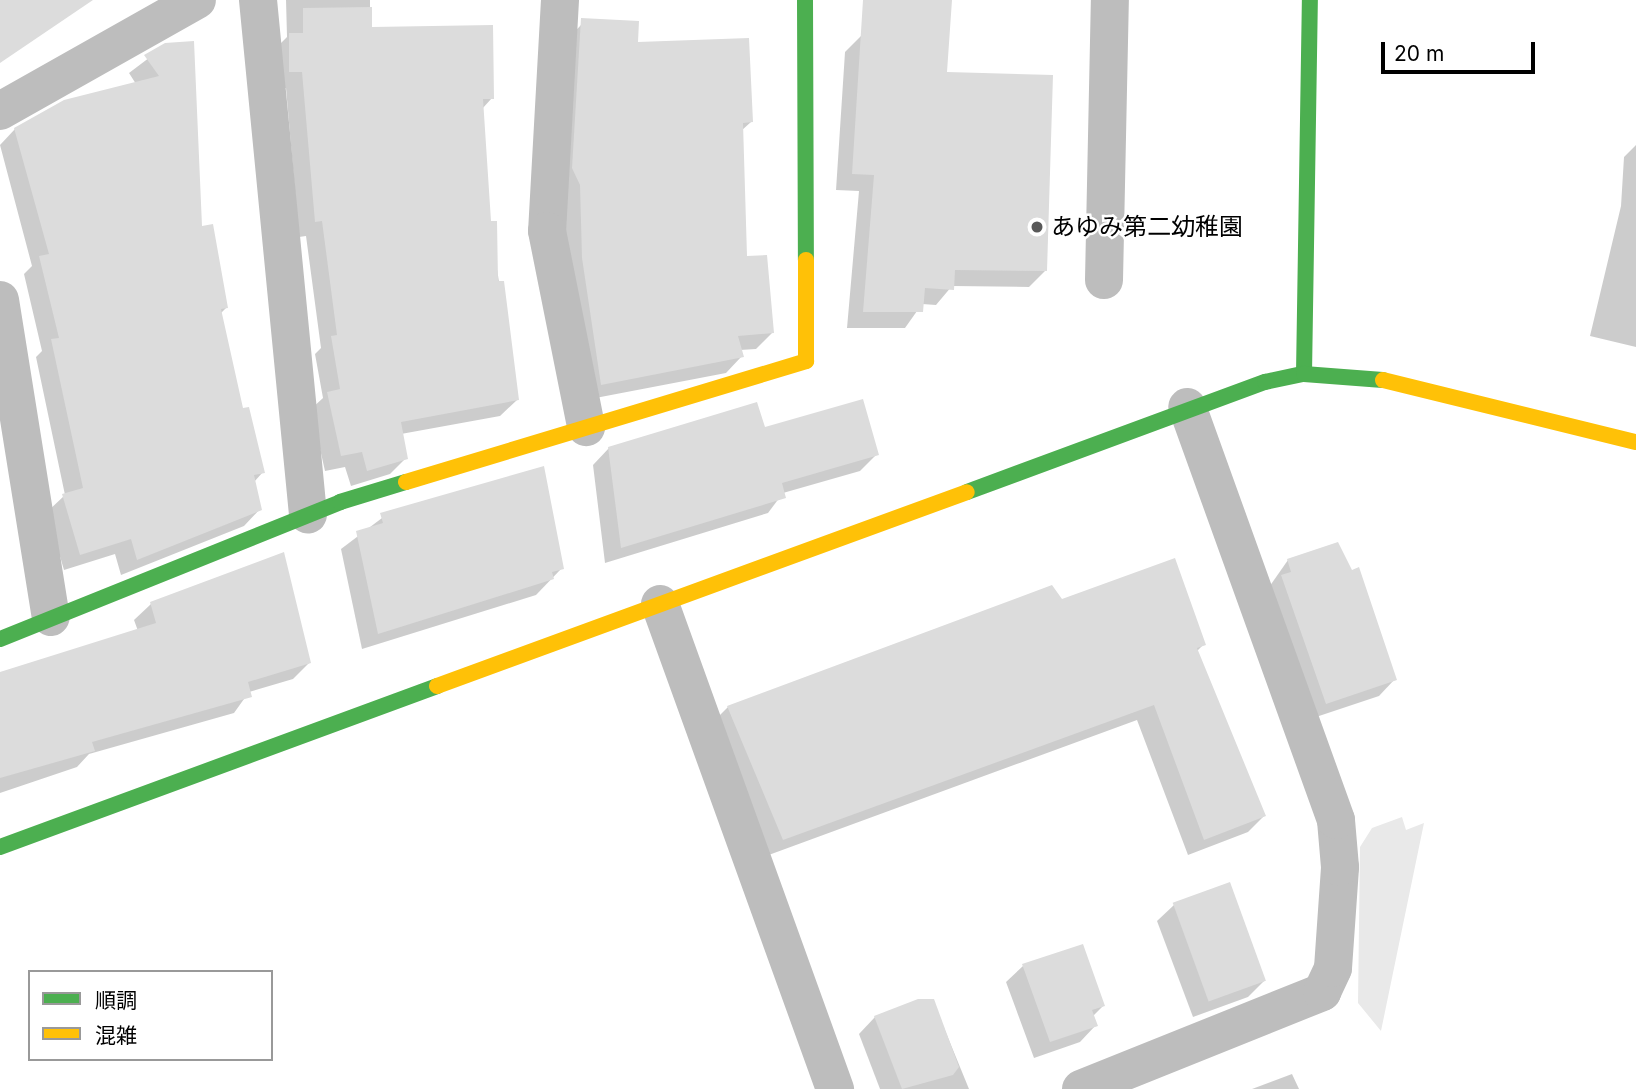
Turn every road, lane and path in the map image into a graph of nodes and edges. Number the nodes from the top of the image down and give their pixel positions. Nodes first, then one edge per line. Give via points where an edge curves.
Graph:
1 (197, 0) edge
2 (258, 0) edge
3 (560, 0) edge
4 (805, 0) edge
5 (1110, 0) edge
6 (1310, 0) edge
7 (0, 111) edge
8 (1104, 280) dead end
9 (0, 300) edge
10 (1304, 374) junction
11 (1187, 407) junction
12 (586, 427) junction
13 (1636, 442) edge
14 (308, 514) junction
15 (660, 604) junction
16 (51, 617) junction
17 (0, 639) edge
18 (0, 847) edge
19 (835, 1089) edge
20 (1081, 1089) edge

1 - 7 street
2 - 14 street
3 - 12 street via 547,231
4 - 12 street via 806,361
5 - 8 street
6 - 10 street
9 - 16 street
10 - 11 street
10 - 13 street via 1372,376
11 - 15 street
11 - 20 street via 1335,820 1340,867 1333,968 1322,992
12 - 14 street
14 - 16 street
15 - 18 street
15 - 19 street
16 - 17 street

